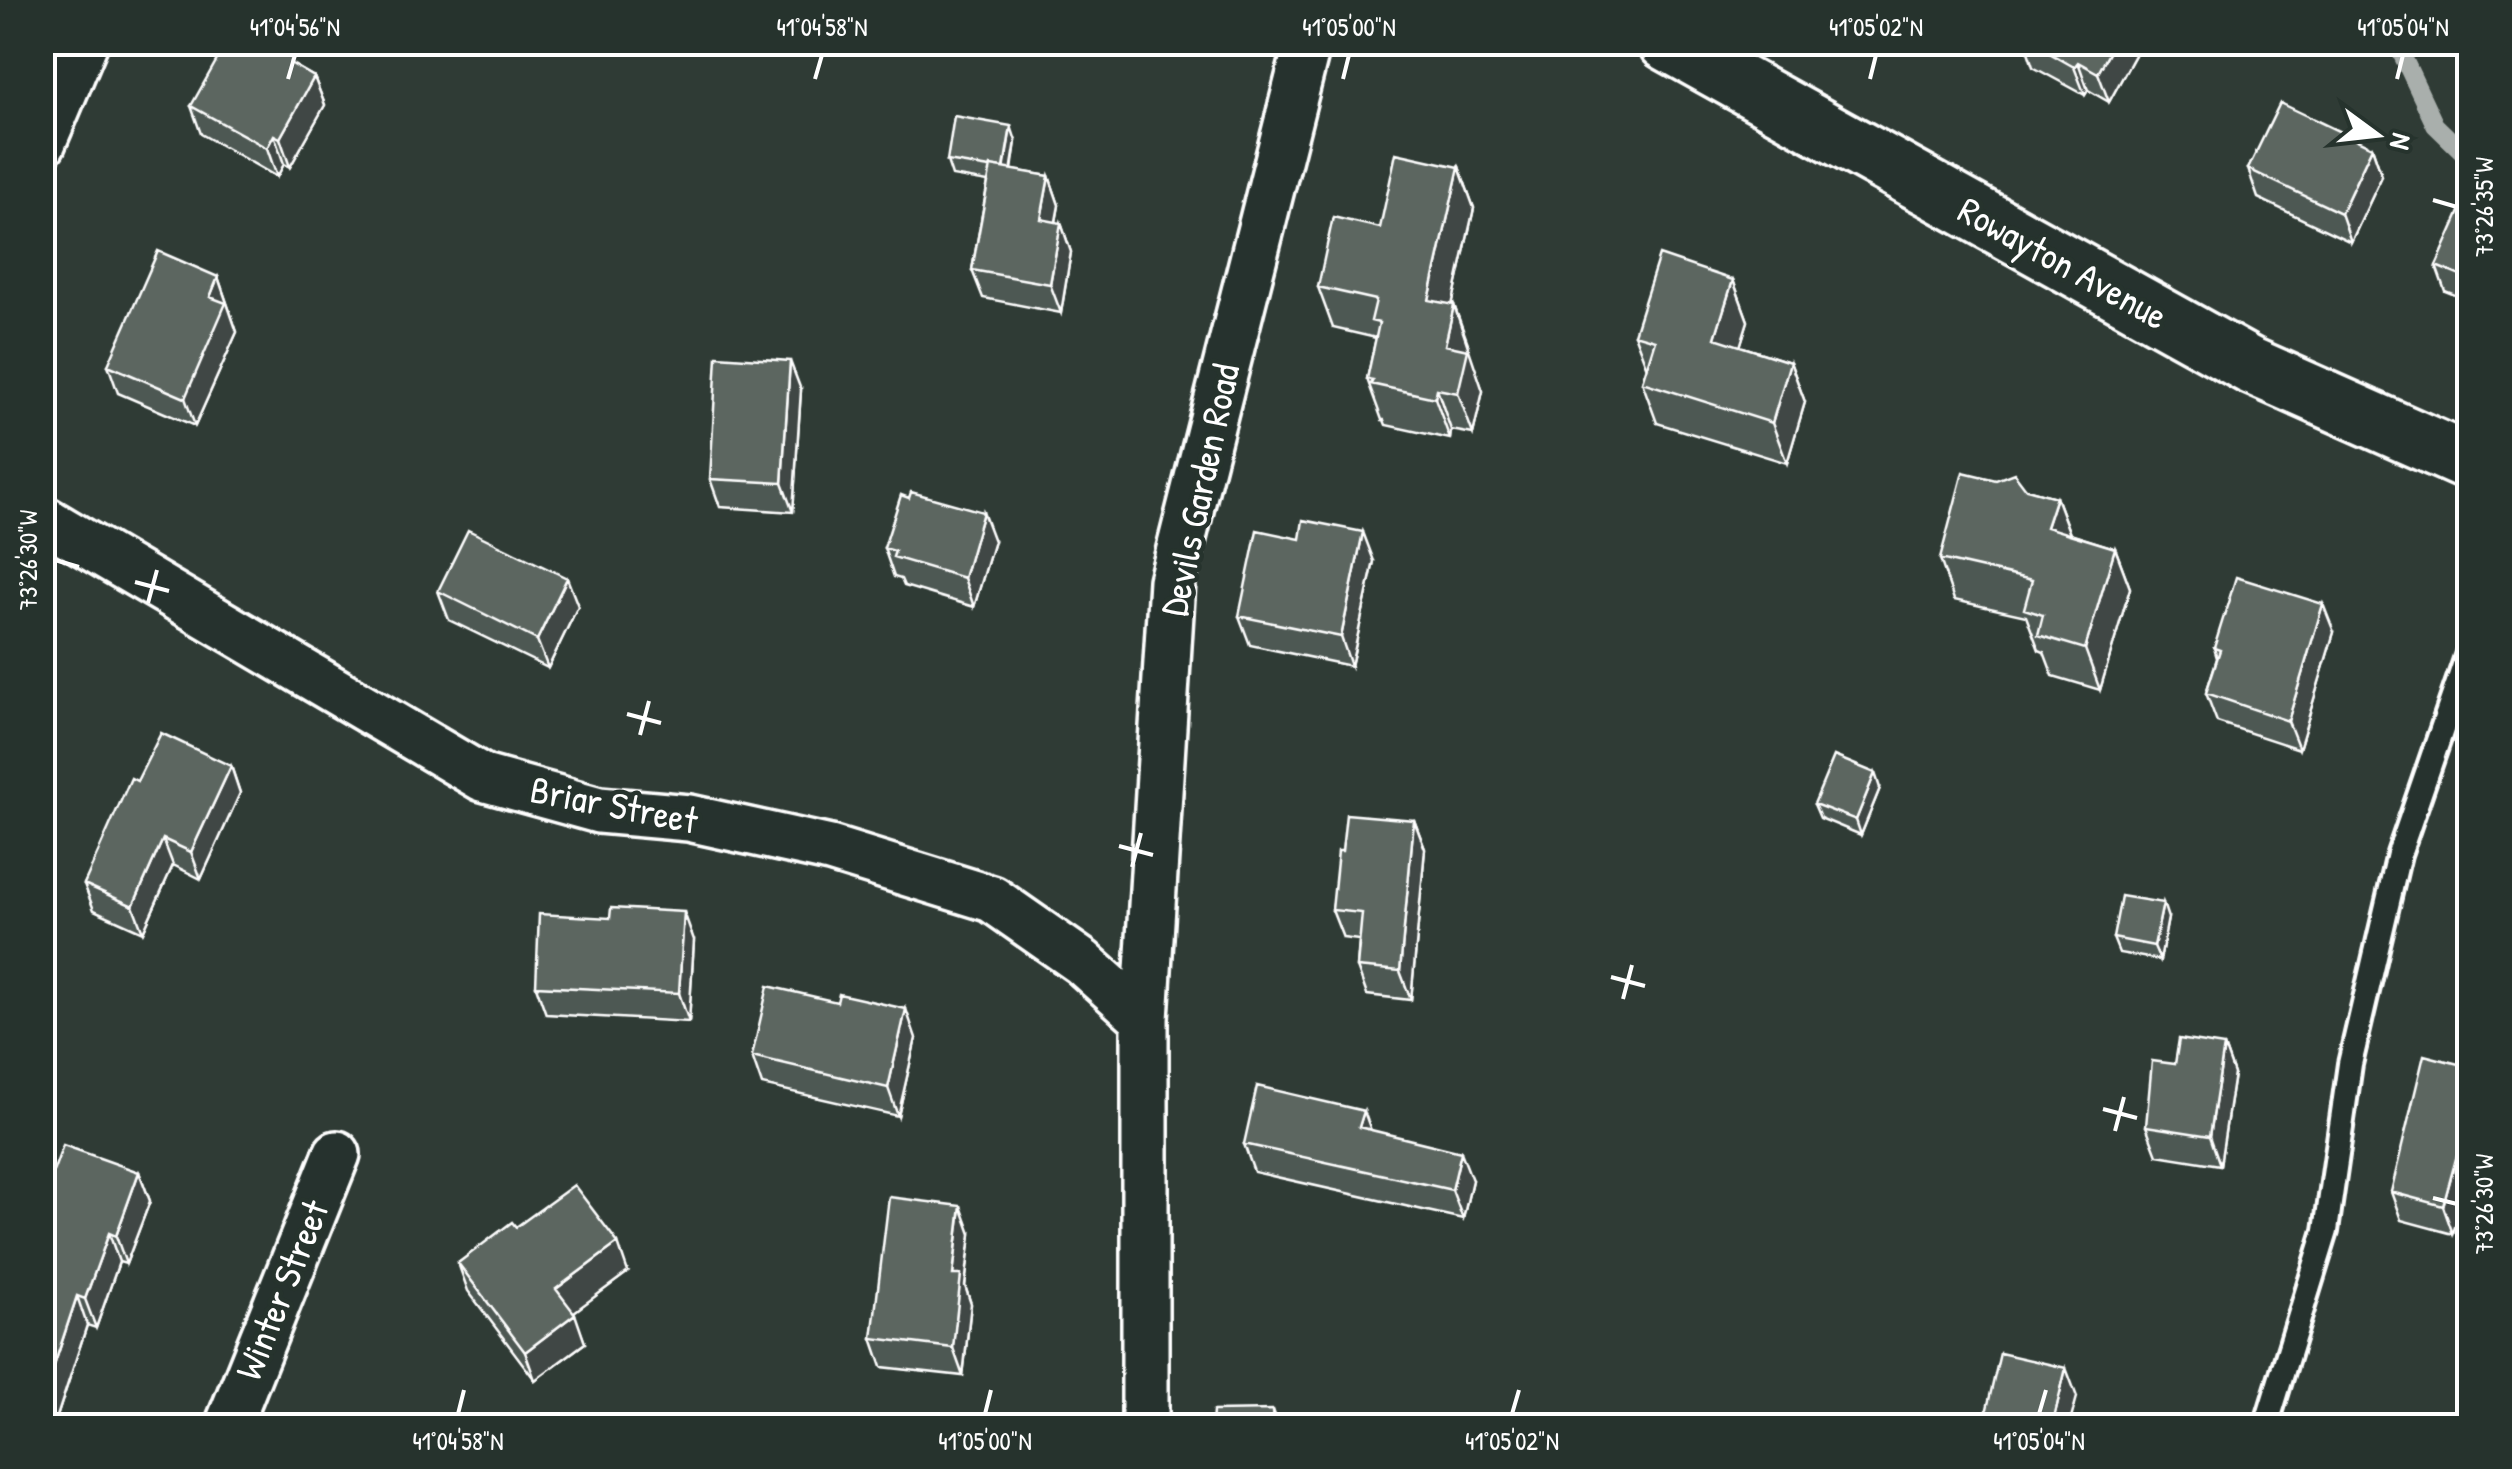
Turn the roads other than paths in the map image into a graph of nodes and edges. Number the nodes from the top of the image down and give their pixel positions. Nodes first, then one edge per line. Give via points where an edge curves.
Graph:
1 (85, 42) edge
2 (1308, 42) edge
3 (1666, 42) edge
4 (42, 144) edge
5 (2470, 463) edge
6 (42, 518) edge
7 (2470, 648) edge
8 (1145, 1019) junction
9 (337, 1154) dead end
10 (228, 1426) edge
11 (1145, 1426) edge
12 (2266, 1426) edge

1 - 4 street
2 - 8 street, Devils Garden Road via 1172,582
3 - 5 street, Rowayton Avenue via 2249,365
6 - 8 street, Briar Street via 483,778 599,810 689,818 830,849 992,900 1082,962
7 - 12 lane via 2400,854 2350,1064 2326,1231
8 - 11 street, Devils Garden Road
9 - 10 street, Winter Street

